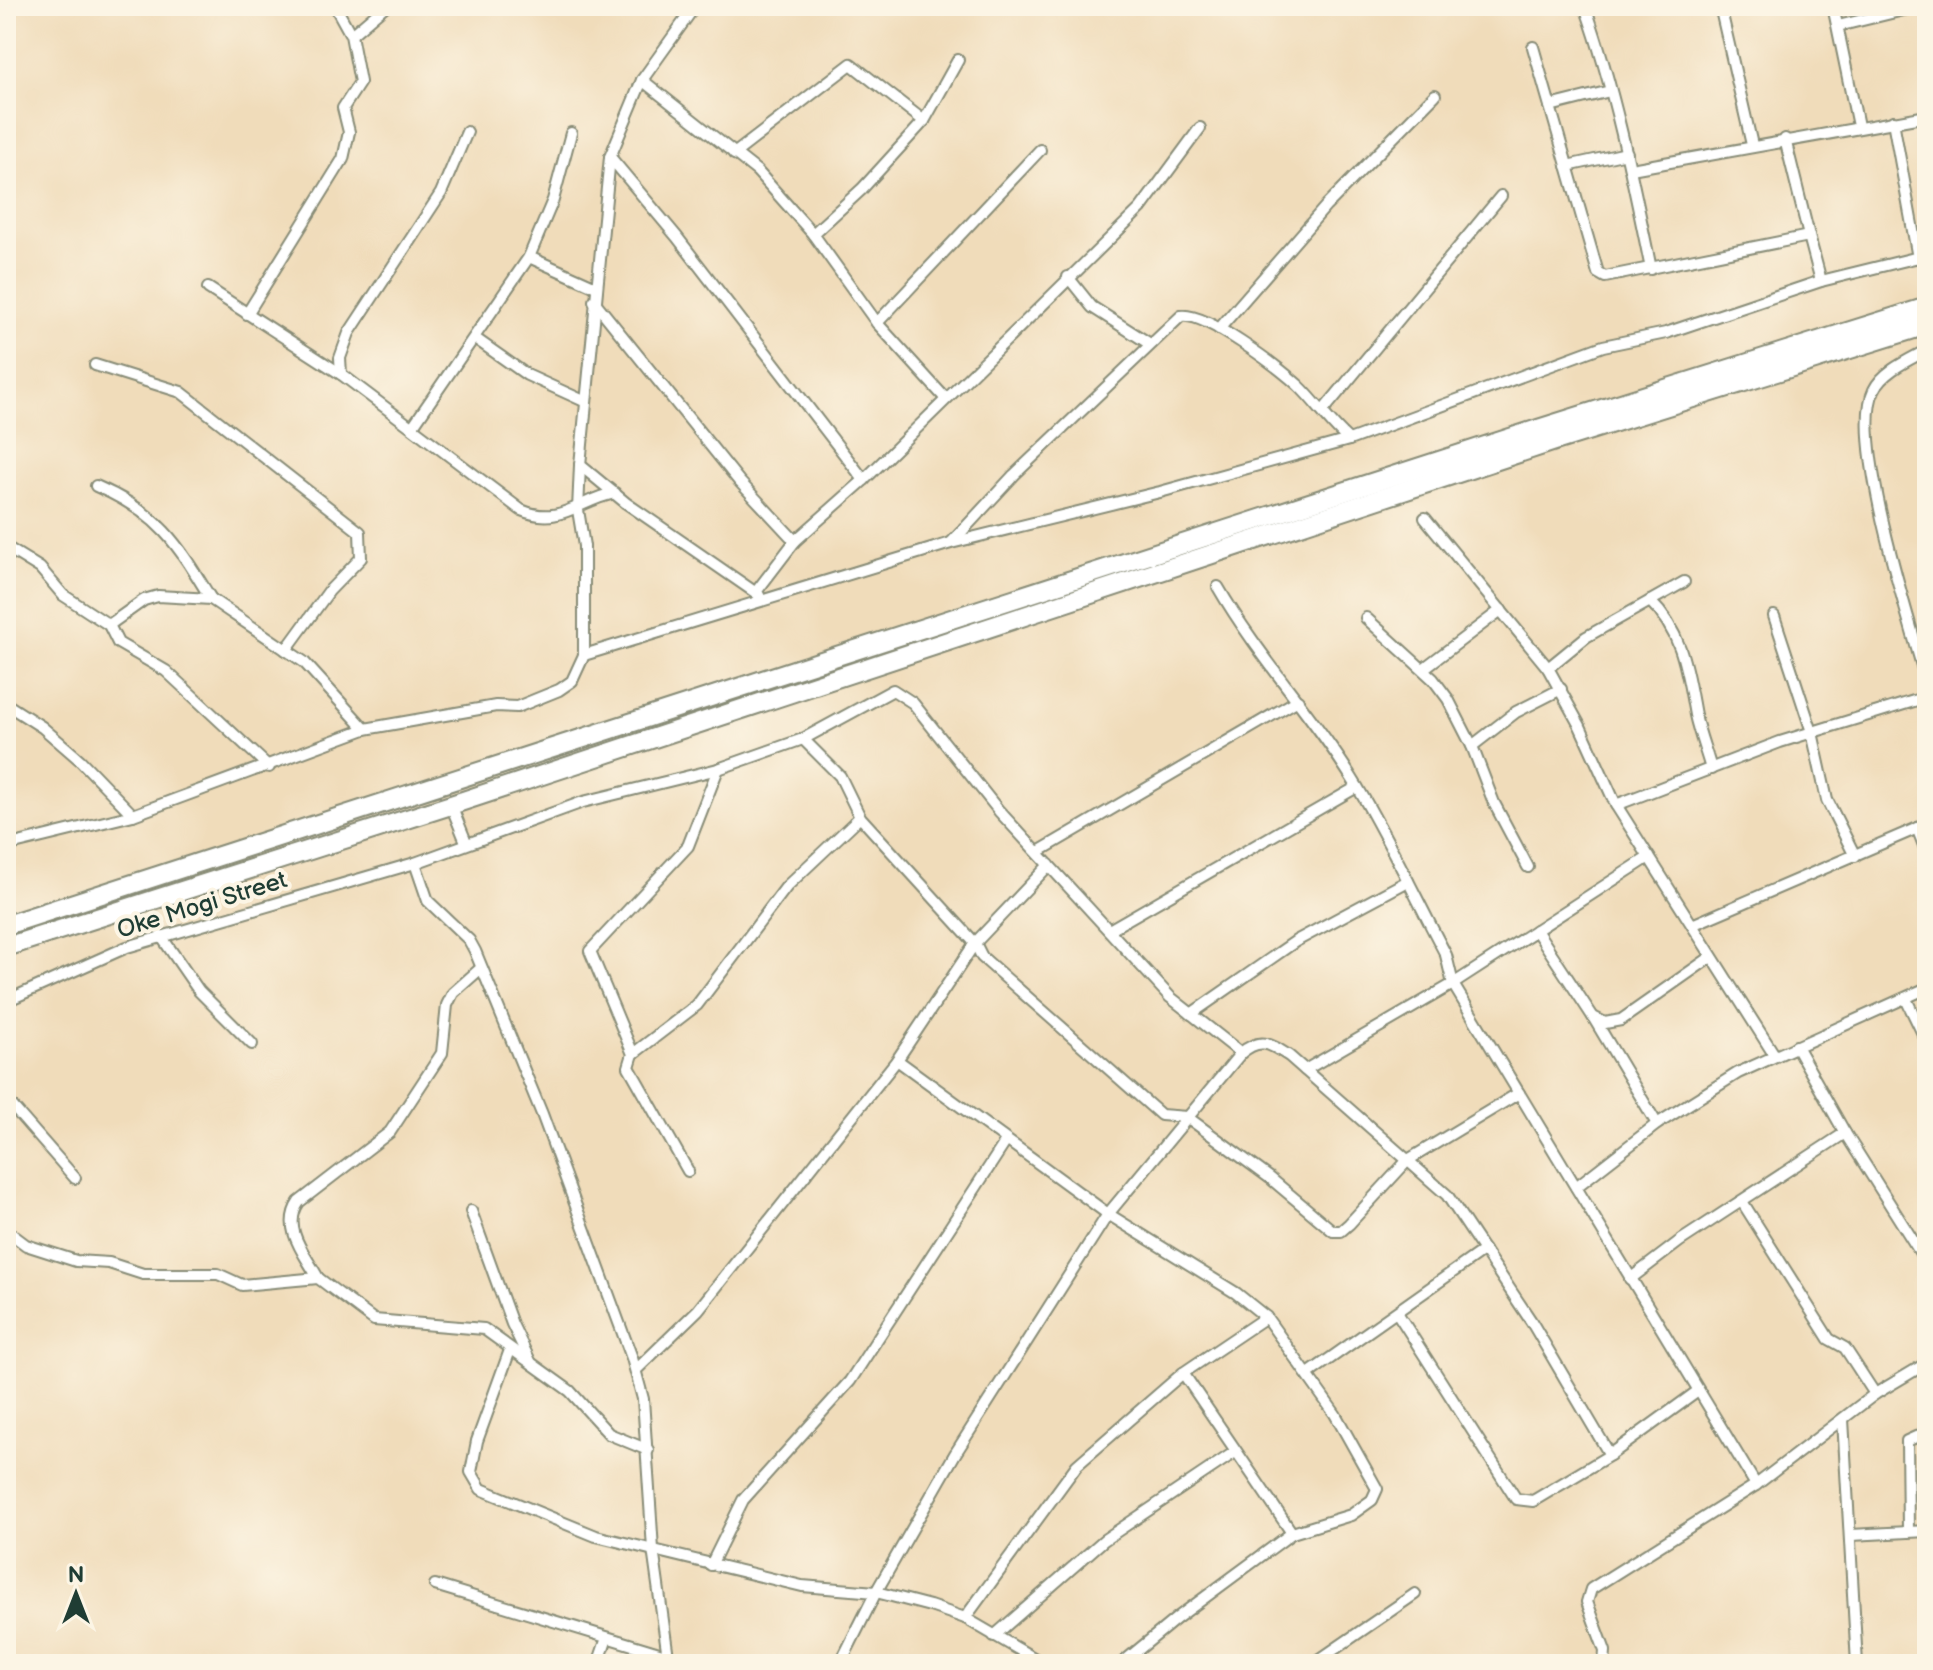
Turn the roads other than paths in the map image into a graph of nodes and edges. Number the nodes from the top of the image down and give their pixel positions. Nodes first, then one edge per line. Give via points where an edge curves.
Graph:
1 (335, 6) edge
2 (385, 6) edge
3 (679, 6) edge
4 (695, 6) edge
5 (1585, 6) edge
6 (1720, 6) edge
7 (1833, 6) edge
8 (1920, 6) edge
9 (684, 20) junction
10 (1838, 26) junction
11 (351, 35) junction
12 (1533, 47) dead end
13 (958, 60) dead end
14 (642, 80) junction
15 (1610, 91) junction
16 (1435, 95) dead end
17 (1550, 106) junction
18 (1927, 116) edge
19 (924, 121) junction
20 (1893, 121) junction
21 (1858, 126) junction
22 (1200, 128) dead end
23 (467, 132) dead end
24 (571, 133) dead end
25 (1785, 139) junction
26 (1752, 145) junction
27 (1040, 150) dead end
28 (1627, 153) junction
29 (734, 154) junction
30 (610, 157) junction
31 (1567, 166) junction
32 (1631, 169) junction
33 (1501, 196) dead end
34 (813, 234) junction
35 (1809, 236) junction
36 (1923, 256) edge
37 (529, 257) junction
38 (1651, 269) junction
39 (1068, 277) junction
40 (1821, 281) junction
41 (596, 287) junction
42 (208, 288) dead end
43 (594, 301) junction
44 (1927, 307) edge
45 (247, 314) junction
46 (877, 323) junction
47 (1918, 328) edge
48 (1219, 329) junction
49 (476, 339) junction
50 (1150, 344) junction
51 (1927, 350) edge
52 (95, 365) dead end
53 (341, 374) junction
54 (945, 398) junction
55 (584, 401) junction
56 (1323, 411) junction
57 (413, 426) junction
58 (1349, 440) junction
59 (580, 465) junction
60 (864, 480) junction
61 (96, 486) dead end
62 (615, 493) junction
63 (578, 510) junction
64 (1425, 518) dead end
65 (795, 541) junction
66 (951, 543) junction
67 (6, 547) edge
68 (1684, 582) dead end
69 (1218, 587) dead end
70 (760, 595) junction
71 (211, 599) junction
72 (1650, 601) junction
73 (1501, 610) junction
74 (1774, 616) dead end
75 (1366, 618) dead end
76 (109, 625) junction
77 (286, 650) junction
78 (584, 655) junction
79 (1548, 668) junction
80 (1423, 669) junction
81 (1927, 683) edge
82 (1561, 689) junction
83 (1927, 697) edge
84 (1298, 700) junction
85 (6, 704) edge
86 (365, 729) junction
87 (1812, 732) junction
88 (803, 739) junction
89 (1472, 746) junction
90 (269, 767) junction
91 (718, 769) junction
92 (1711, 769) junction
93 (1357, 787) junction
94 (451, 805) junction
95 (1616, 805) junction
96 (133, 815) junction
97 (860, 817) junction
98 (1922, 826) edge
99 (466, 842) junction
100 (6, 846) edge
101 (1038, 852) junction
102 (1927, 853) edge
103 (1855, 856) junction
104 (1649, 857) junction
105 (415, 863) junction
106 (1049, 865) junction
107 (1528, 867) dead end
108 (1408, 881) junction
109 (6, 925) edge
110 (1692, 925) junction
111 (1109, 930) junction
112 (1536, 930) junction
113 (161, 936) junction
114 (975, 943) junction
115 (6, 947) edge
116 (1711, 957) junction
117 (480, 969) junction
118 (1453, 984) junction
119 (1927, 988) edge
120 (1906, 999) junction
121 (6, 1001) edge
122 (1191, 1014) junction
123 (1593, 1017) junction
124 (1927, 1042) edge
125 (252, 1044) dead end
126 (1796, 1046) junction
127 (1241, 1053) junction
128 (633, 1054) junction
129 (1775, 1056) junction
130 (897, 1060) junction
131 (1305, 1070) junction
132 (1519, 1093) junction
133 (6, 1099) edge
134 (1187, 1117) junction
135 (1657, 1124) junction
136 (1845, 1133) junction
137 (1006, 1141) junction
138 (1408, 1160) junction
139 (688, 1171) dead end
140 (75, 1178) dead end
141 (1576, 1187) junction
142 (1743, 1203) junction
143 (471, 1211) dead end
144 (1108, 1214) junction
145 (6, 1230) edge
146 (1923, 1248) edge
147 (1484, 1250) junction
148 (1927, 1263) edge
149 (318, 1278) junction
150 (1630, 1279) junction
151 (1398, 1314) junction
152 (1266, 1317) junction
153 (510, 1350) junction
154 (531, 1362) junction
155 (1927, 1363) edge
156 (636, 1370) junction
157 (1183, 1373) junction
158 (1308, 1374) junction
159 (1698, 1391) junction
160 (1875, 1394) junction
161 (1843, 1419) junction
162 (1927, 1432) edge
163 (648, 1450) junction
164 (1235, 1452) junction
165 (1610, 1455) junction
166 (1756, 1485) junction
167 (1908, 1530) junction
168 (1927, 1531) edge
169 (1292, 1533) junction
170 (1851, 1535) junction
171 (653, 1549) junction
172 (711, 1565) junction
173 (435, 1585) dead end
174 (876, 1592) junction
175 (1415, 1594) dead end
176 (965, 1618) junction
177 (994, 1636) junction
178 (607, 1638) junction
179 (1022, 1659) edge
180 (669, 1660) edge
181 (598, 1664) edge
182 (840, 1664) edge
183 (1044, 1664) edge
184 (1121, 1664) edge
185 (1313, 1664) edge
186 (1604, 1664) edge
187 (1857, 1664) edge

1 - 11 street
2 - 11 street
3 - 9 street
4 - 9 street
5 - 15 street
6 - 26 street
7 - 10 street
8 - 10 street
9 - 14 street
10 - 21 street
11 - 45 street via 360,82 343,108 349,132 343,159
12 - 17 street
13 - 19 street
14 - 29 street
14 - 30 street
15 - 17 street
15 - 28 street
16 - 48 street via 1326,206
17 - 31 street
18 - 20 street
19 - 29 street via 851,64
19 - 34 street
20 - 21 street
20 - 36 street
21 - 25 street
22 - 39 street via 1141,208
23 - 53 street via 441,193 349,333 340,358
24 - 37 street via 553,200
25 - 26 street
25 - 35 street
26 - 32 street
27 - 46 street
28 - 31 street
28 - 32 street
29 - 34 street via 757,171
30 - 41 street
30 - 60 street
31 - 38 street via 1598,273 1605,277
32 - 38 street
33 - 56 street
34 - 46 street
35 - 38 street
35 - 40 street
36 - 40 street
37 - 41 street
37 - 49 street
39 - 50 street via 1092,307
39 - 54 street
40 - 58 street via 1666,333 1603,346
41 - 43 street
42 - 45 street
43 - 55 street
43 - 65 street via 729,469
44 - 109 highway
45 - 53 street
46 - 54 street
47 - 51 street
47 - 94 highway via 1423,483
48 - 50 street via 1181,316
48 - 56 street via 1296,383
49 - 55 street via 527,375
49 - 57 street
50 - 66 street
51 - 81 street via 1889,372 1874,389 1867,423 1875,482
52 - 77 street via 181,392 360,532 361,558
53 - 57 street
54 - 60 street
55 - 59 street
56 - 58 street
57 - 63 street via 521,510 545,516
58 - 66 street
59 - 62 street
59 - 63 street
60 - 65 street
61 - 71 street via 159,523
62 - 63 street
62 - 70 street
63 - 78 street via 584,546
64 - 73 street
65 - 70 street
66 - 70 street
67 - 76 street
68 - 72 street
69 - 84 street
70 - 78 street
71 - 76 street via 158,596
71 - 77 street
72 - 79 street via 1586,637
72 - 92 street via 1667,618 1689,671 1695,716
73 - 79 street
73 - 80 street
74 - 87 street
75 - 80 street
76 - 90 street via 118,643 166,671
77 - 86 street via 304,662
78 - 86 street via 572,681 517,707
79 - 82 street
80 - 89 street via 1448,699
82 - 89 street via 1516,712
82 - 95 street
83 - 87 street
84 - 93 street
84 - 101 street
85 - 96 street via 80,760
86 - 90 street
87 - 92 street
87 - 103 street via 1827,800
88 - 91 street, Oke Mogi Street
88 - 97 street via 840,776
88 - 101 street, Oke Mogi Street via 893,690 913,703
89 - 107 street
90 - 96 street
91 - 99 street, Oke Mogi Street via 583,802
91 - 128 street via 688,846 590,951
92 - 95 street
93 - 108 street
93 - 111 street
94 - 99 street
94 - 115 highway
95 - 104 street
96 - 100 street
97 - 114 street
97 - 128 street via 787,886 697,1005
98 - 102 street
98 - 103 street
99 - 105 street, Oke Mogi Street
101 - 106 street
103 - 110 street
104 - 110 street
104 - 112 street
105 - 113 street, Oke Mogi Street
105 - 117 street via 428,901 469,940
106 - 111 street
106 - 114 street
108 - 118 street via 1446,955
108 - 122 street via 1296,941
110 - 116 street
111 - 122 street
112 - 118 street
112 - 123 street
113 - 121 street, Oke Mogi Street
113 - 125 street via 199,991
114 - 130 street
114 - 134 street via 982,957 1161,1115
116 - 123 street via 1621,1020 1605,1023
116 - 129 street
117 - 149 street via 453,993 442,1053 402,1119 299,1202 290,1215 291,1230
117 - 156 street via 542,1114
118 - 131 street
118 - 132 street
119 - 120 street
120 - 124 street
120 - 126 street
122 - 127 street
123 - 135 street
126 - 129 street
126 - 136 street
127 - 131 street via 1254,1042 1267,1041
127 - 134 street
128 - 139 street via 629,1067
129 - 135 street
130 - 137 street
130 - 156 street via 698,1310
131 - 138 street
132 - 138 street
132 - 141 street
133 - 140 street
134 - 138 street via 1333,1231 1349,1224
134 - 144 street
135 - 141 street
136 - 142 street
136 - 146 street
137 - 144 street
137 - 172 street via 850,1381 743,1500
138 - 147 street via 1447,1195
141 - 150 street
142 - 150 street
142 - 160 street via 1829,1339 1845,1348
143 - 154 street
144 - 152 street
144 - 174 street via 955,1454
145 - 149 street via 33,1247 76,1261 109,1263 143,1274 218,1274 242,1285
146 - 148 street
147 - 151 street
147 - 165 street
149 - 153 street via 374,1320 476,1326
150 - 159 street
151 - 158 street
151 - 165 street via 1516,1499 1533,1501
152 - 157 street
152 - 158 street
153 - 154 street
153 - 171 street via 477,1441 472,1479 481,1489 586,1534
154 - 163 street via 570,1391 609,1434
155 - 160 street
156 - 163 street
157 - 164 street
157 - 176 street via 1077,1465
158 - 169 street via 1377,1489 1372,1500 1351,1515
159 - 165 street
159 - 166 street
160 - 161 street
161 - 166 street
161 - 170 street
162 - 167 street via 1907,1441
163 - 171 street
164 - 169 street
164 - 177 street via 1104,1540
166 - 186 street via 1591,1589 1587,1602 1605,1651
167 - 168 street
167 - 170 street
169 - 184 street
170 - 187 street
171 - 172 street
171 - 180 street
172 - 174 street via 811,1588
173 - 178 street
174 - 176 street
174 - 182 street
175 - 185 street
176 - 177 street
177 - 179 street
178 - 180 street
178 - 181 street
179 - 183 street

